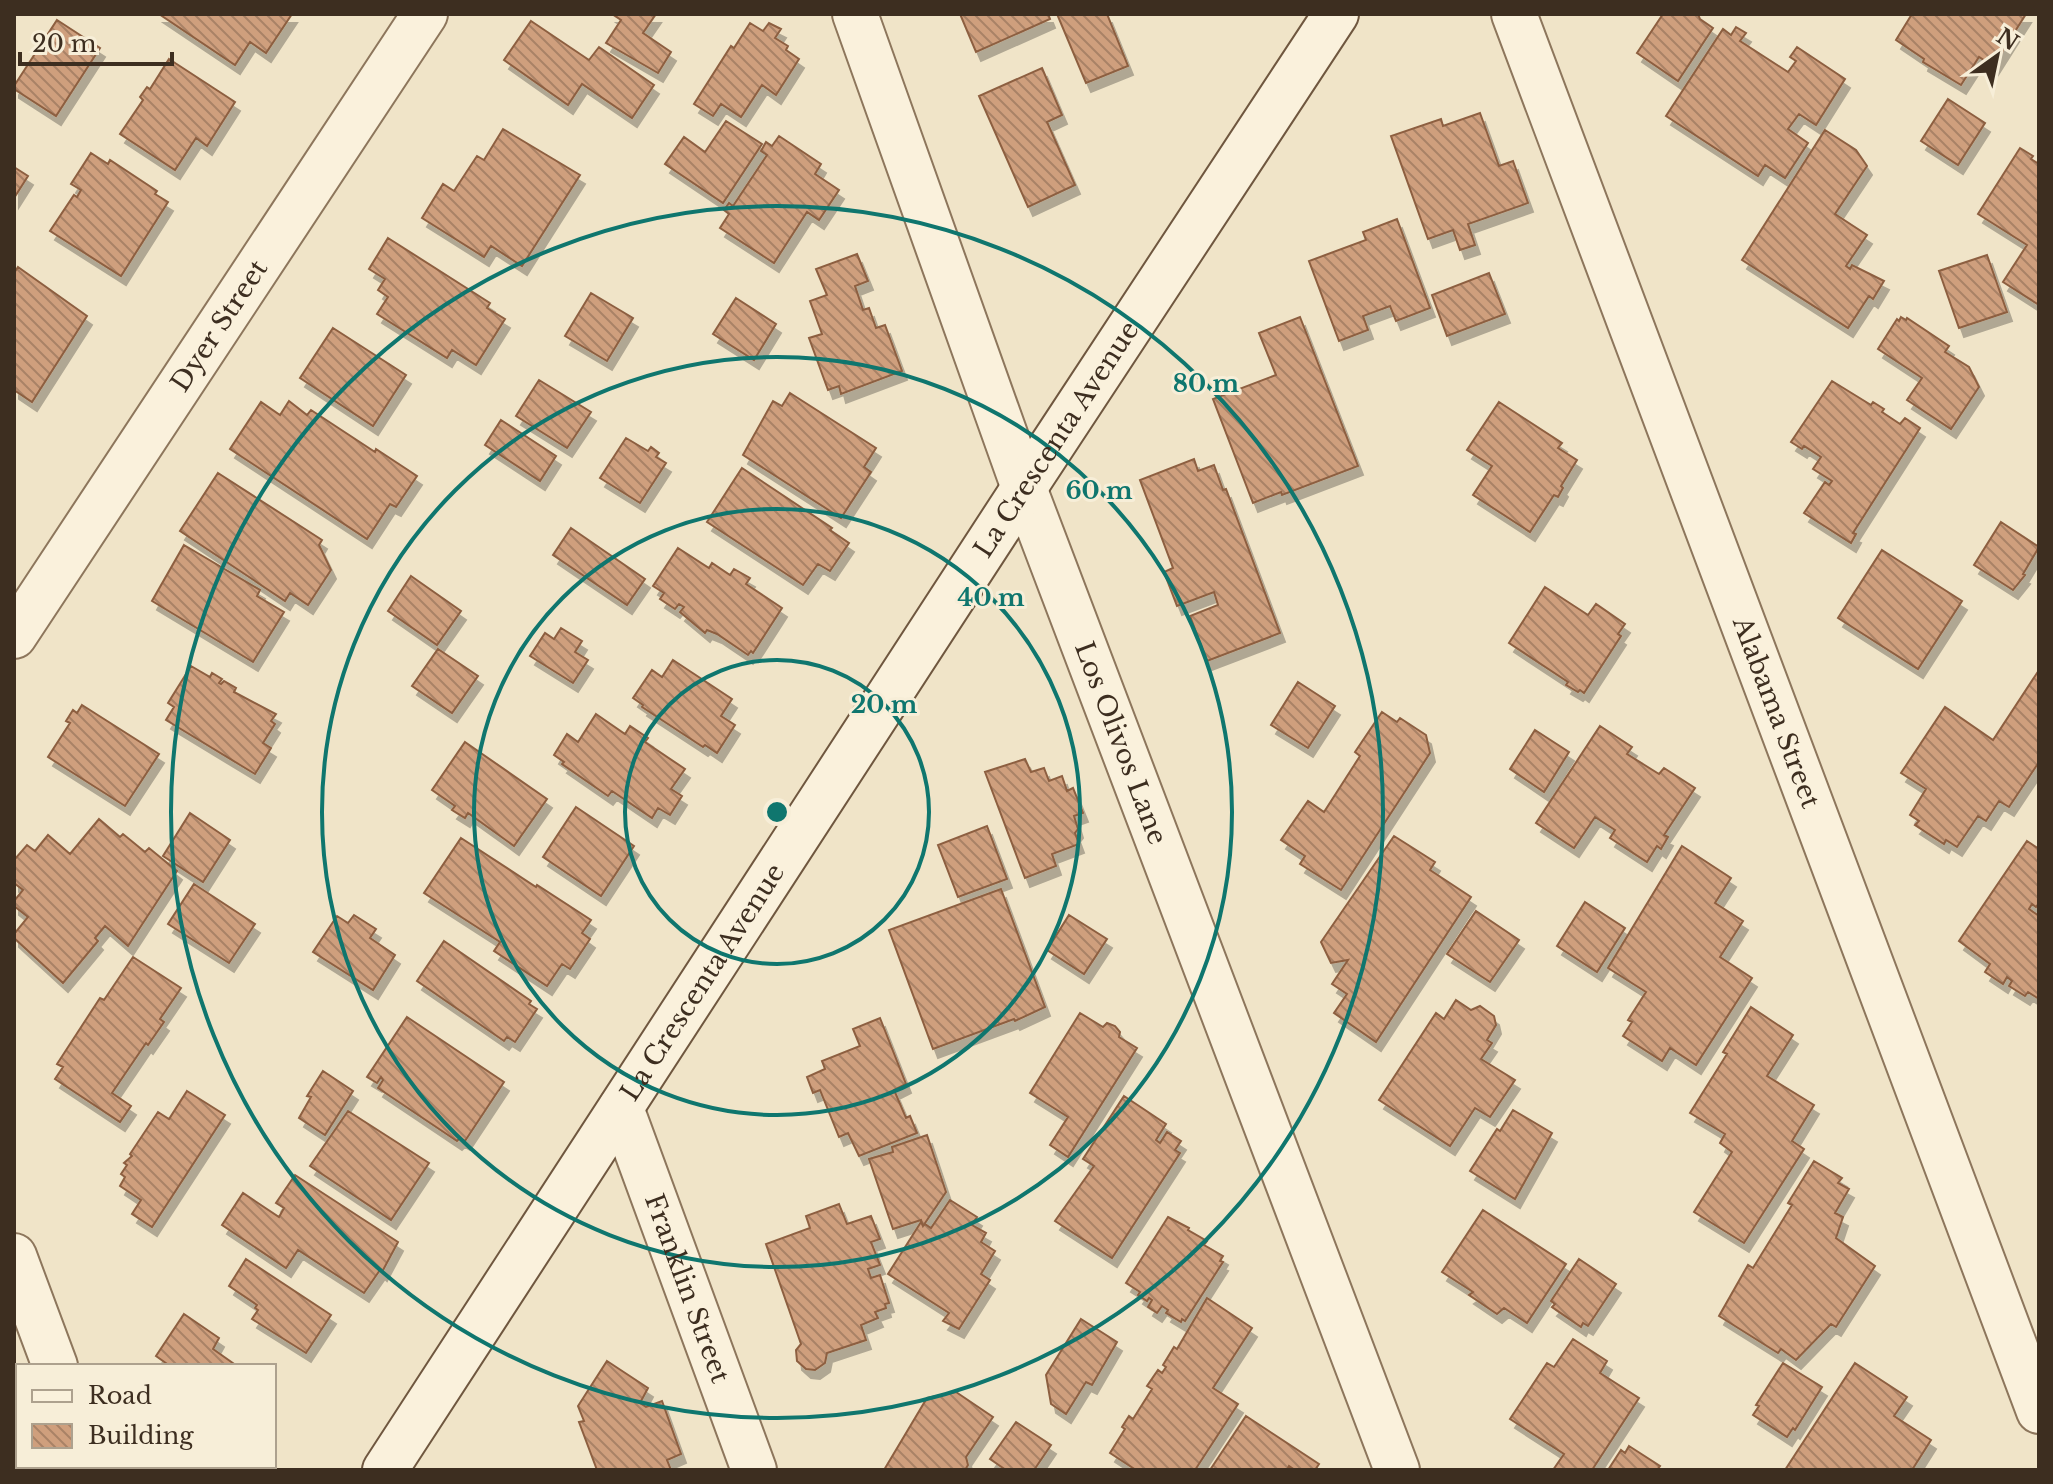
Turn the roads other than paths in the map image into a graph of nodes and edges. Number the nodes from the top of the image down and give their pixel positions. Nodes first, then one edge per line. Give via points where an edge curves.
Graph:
1 (425, 14) edge
2 (855, 14) edge
3 (1336, 14) edge
4 (1514, 14) edge
5 (1024, 488) junction
6 (14, 636) edge
7 (621, 1108) junction
8 (14, 1256) edge
9 (54, 1364) edge
10 (2039, 1411) edge
11 (385, 1470) edge
12 (754, 1470) edge
13 (1397, 1470) edge

1 - 6 street, Dyer Street
2 - 5 street, Los Olivos Lane
3 - 5 street, La Crescenta Avenue
4 - 10 street, Alabama Street
5 - 7 street, La Crescenta Avenue
5 - 13 street, Los Olivos Lane
7 - 11 street, La Crescenta Avenue
7 - 12 street, Franklin Street
8 - 9 street

